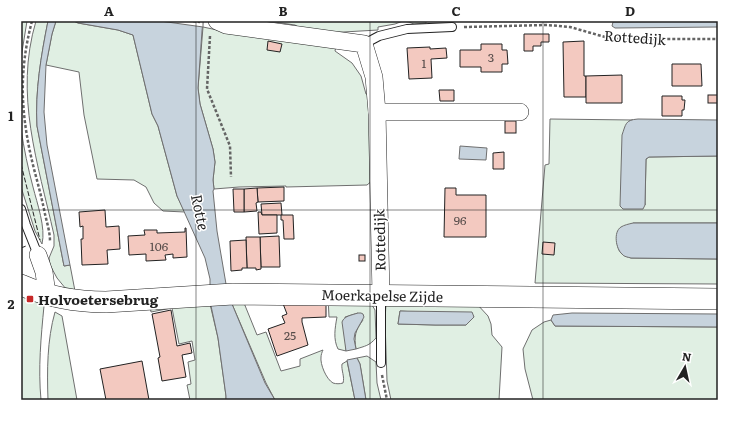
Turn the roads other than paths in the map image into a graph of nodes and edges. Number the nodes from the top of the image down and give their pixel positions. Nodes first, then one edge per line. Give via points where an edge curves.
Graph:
1 (217, 21) edge
2 (452, 27) road end
3 (364, 44) junction
4 (377, 112) junction
5 (520, 112) dead end
6 (21, 209) edge
7 (38, 255) joint
8 (21, 285) edge
9 (47, 294) junction
10 (381, 295) junction
11 (718, 299) edge
12 (381, 363) road end

1 - 3 street via 226,25
2 - 3 lane via 407,29 379,36
3 - 4 street, Rottedijk via 374,78
4 - 5 street
4 - 10 street, Rottedijk
6 - 7 lane
7 - 9 street via 44,272
8 - 9 street, Moerkapelse Zijde
9 - 10 street, Moerkapelse Zijde via 89,302 233,294
10 - 11 street, Moerkapelse Zijde
10 - 12 lane

